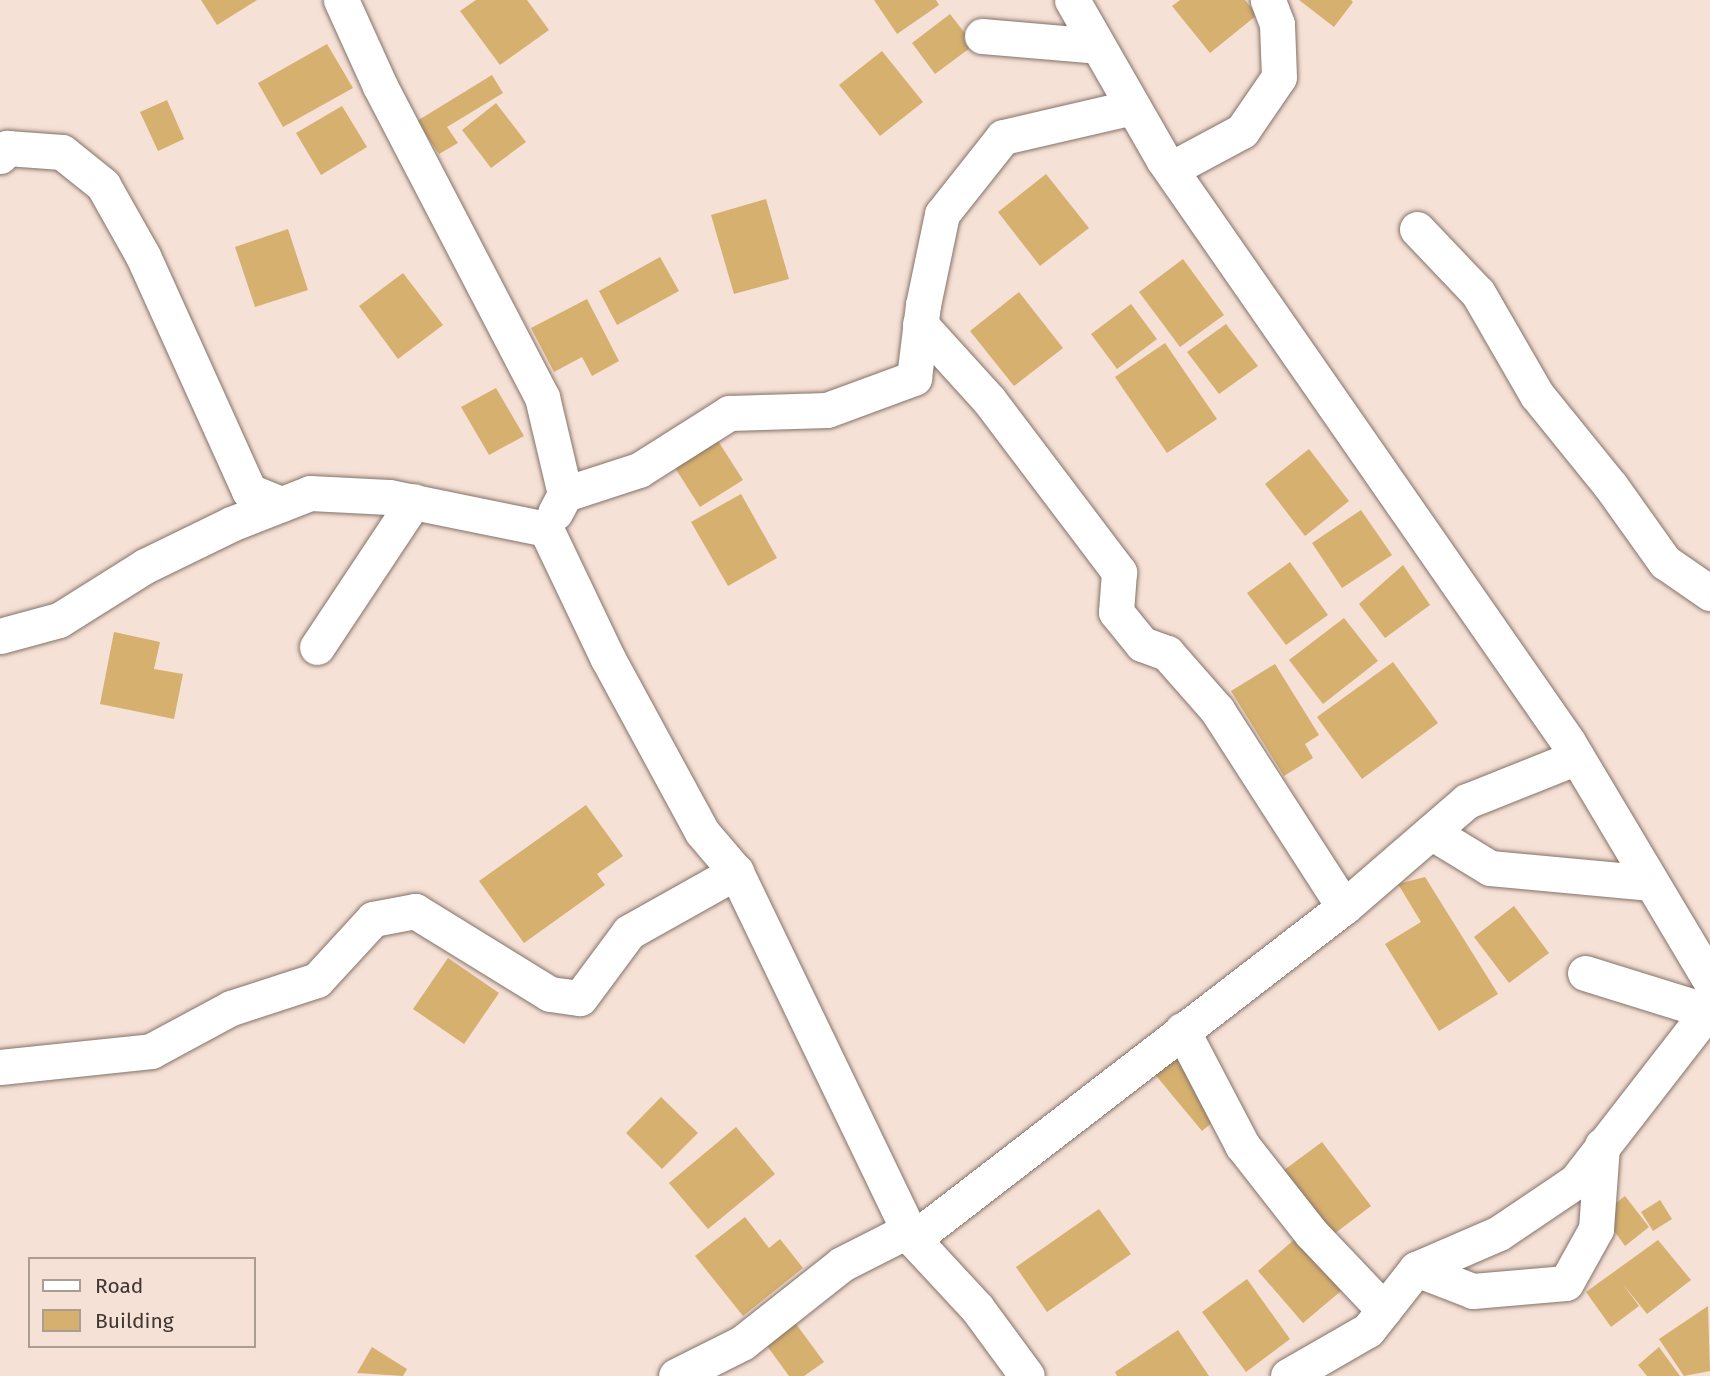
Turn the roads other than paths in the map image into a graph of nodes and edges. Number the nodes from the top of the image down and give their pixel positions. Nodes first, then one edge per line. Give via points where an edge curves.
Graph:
1 (341, 0) edge
2 (1072, 0) edge
3 (1268, 0) edge
4 (982, 36) dead end
5 (1098, 46) junction
6 (1133, 107) junction
7 (0, 156) edge
8 (1171, 169) junction
9 (1417, 229) dead end
10 (920, 324) junction
11 (565, 494) junction
12 (414, 501) junction
13 (281, 504) junction
14 (546, 528) junction
15 (1710, 593) edge
16 (0, 636) edge
17 (317, 647) dead end
18 (1577, 757) junction
19 (1431, 832) junction
20 (736, 872) junction
21 (1651, 883) junction
22 (1344, 907) junction
23 (1585, 973) dead end
24 (1709, 1000) edge
25 (1182, 1030) junction
26 (0, 1067) edge
27 (1602, 1145) junction
28 (911, 1235) junction
29 (1416, 1269) junction
30 (1384, 1310) junction
31 (676, 1376) edge
32 (1027, 1376) edge
33 (1288, 1376) edge

1 - 11 street via 380,86 542,397
2 - 5 street
3 - 8 street via 1277,24 1279,77 1242,131
4 - 5 street
5 - 6 street
6 - 8 street
6 - 10 street via 1003,137 942,214
7 - 13 street via 7,148 62,152 103,185 143,256 249,491
8 - 18 street
9 - 15 street via 1478,293 1537,395 1665,562
10 - 11 street via 914,378 827,410 729,413 639,470
10 - 22 street via 989,400 1119,572 1116,612 1142,644 1167,653 1217,710
11 - 14 street
12 - 13 street via 310,493
12 - 14 street
12 - 17 street
13 - 16 street via 145,566 59,620
14 - 20 street via 607,657 702,832
18 - 19 street via 1467,800
18 - 21 street
19 - 21 street via 1490,868
19 - 22 street
20 - 26 street via 629,932 580,998 550,993 415,911 373,919 317,980 231,1008 151,1051
20 - 28 street
21 - 24 street
22 - 25 street
23 - 24 street
24 - 27 street
25 - 28 street
25 - 30 street via 1242,1145 1311,1233
27 - 29 street via 1576,1181 1499,1233
27 - 29 street via 1596,1229 1566,1283 1474,1291
28 - 31 street via 842,1264 743,1343
28 - 32 street via 977,1308
29 - 30 street
30 - 33 street via 1368,1330

